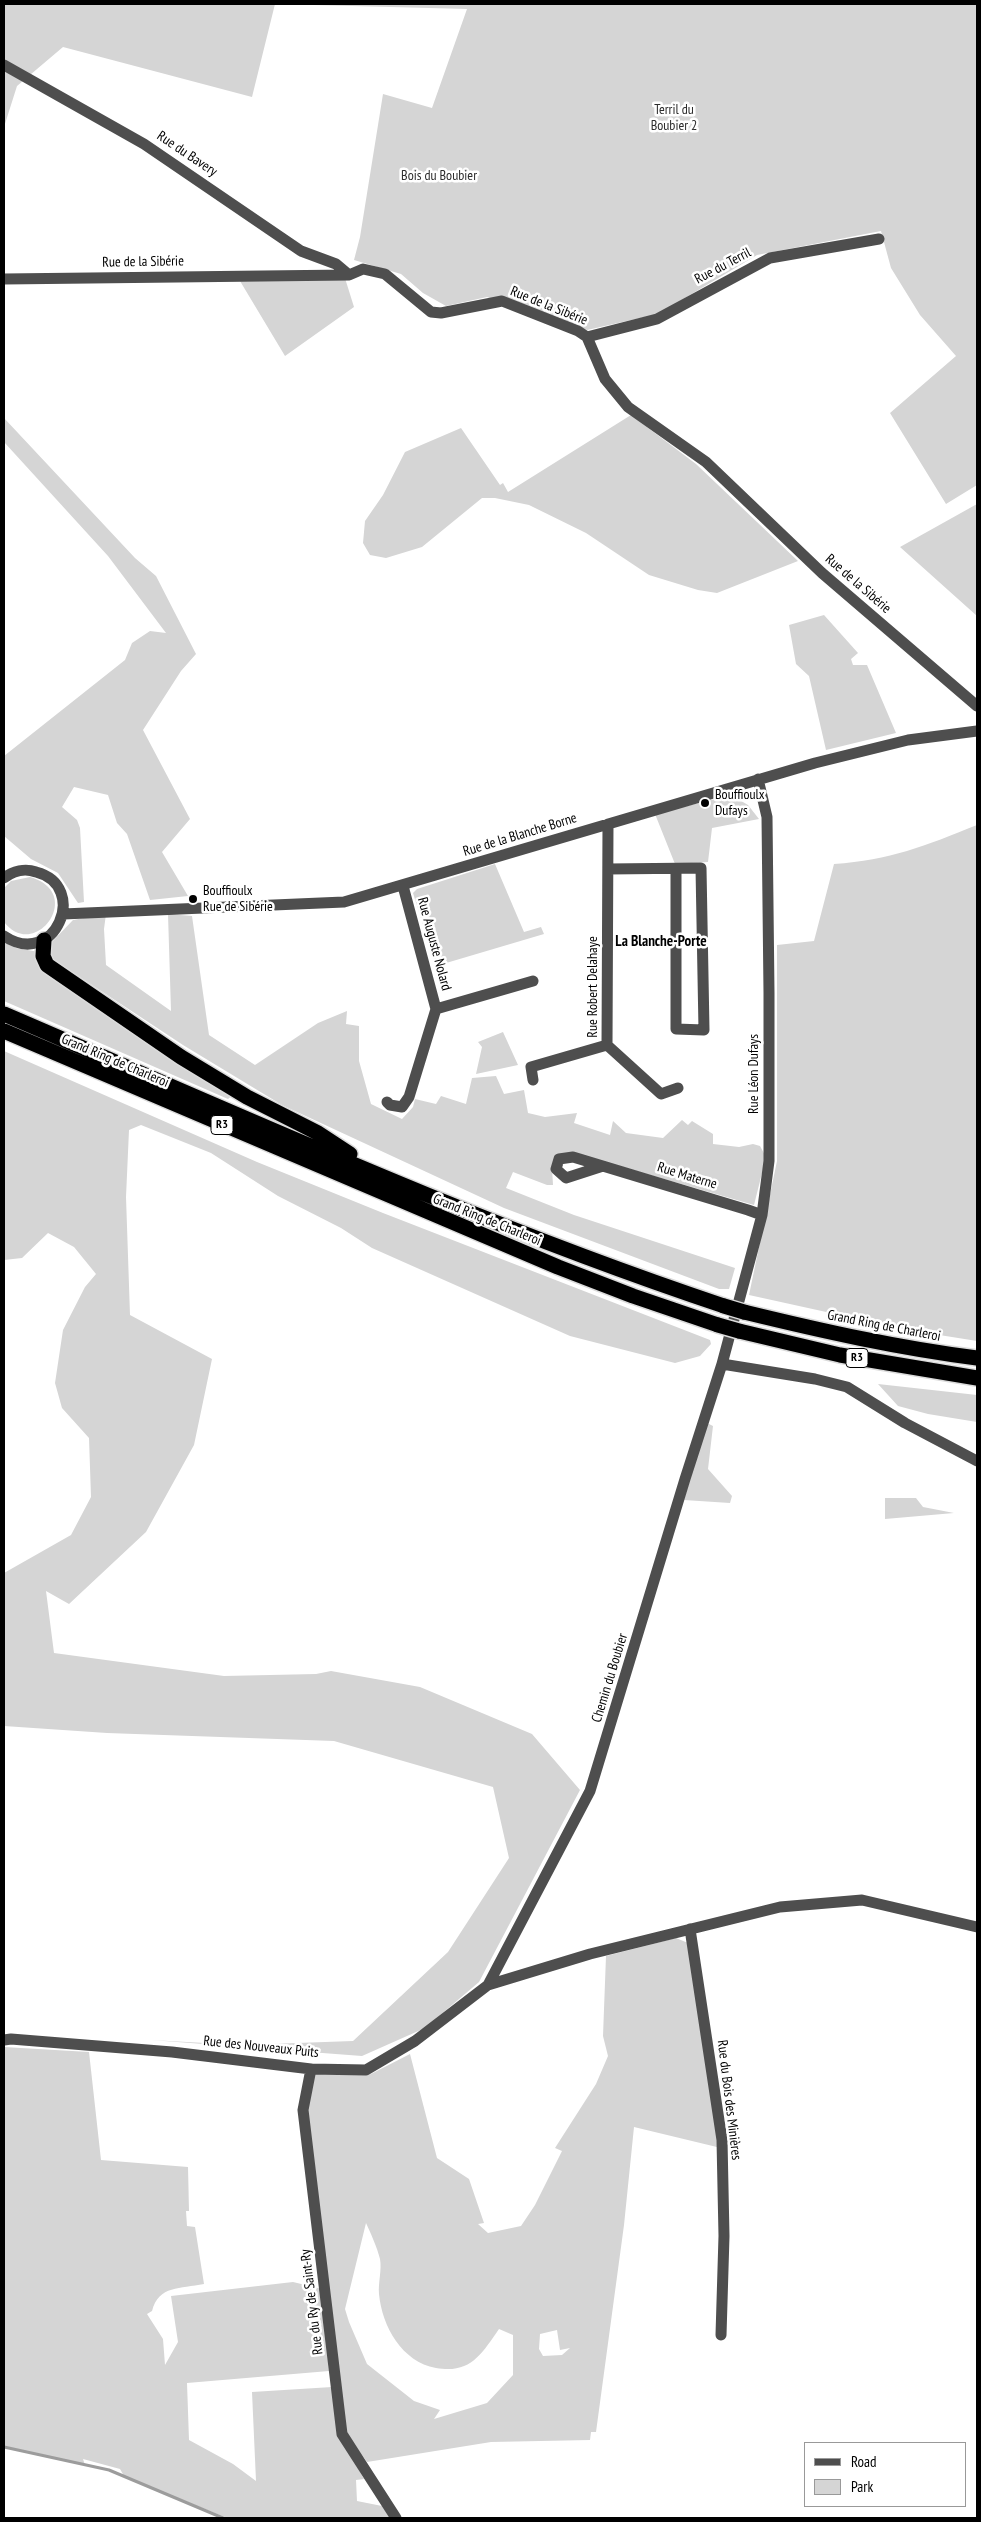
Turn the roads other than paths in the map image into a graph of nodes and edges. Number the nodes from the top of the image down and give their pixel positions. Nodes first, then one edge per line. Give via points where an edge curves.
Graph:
1 (4, 65) edge
2 (879, 239) dead end
3 (349, 275) junction
4 (4, 279) edge
5 (587, 337) junction
6 (977, 706) edge
7 (977, 731) edge
8 (758, 780) junction
9 (608, 824) junction
10 (608, 869) junction
11 (676, 869) junction
12 (4, 878) edge
13 (403, 886) junction
14 (63, 914) junction
15 (4, 936) edge
16 (44, 940) junction
17 (533, 981) dead end
18 (436, 1009) junction
19 (4, 1014) edge
20 (4, 1031) edge
21 (607, 1045) junction
22 (533, 1080) dead end
23 (678, 1088) dead end
24 (387, 1102) dead end
25 (603, 1166) dead end
26 (382, 1176) junction
27 (762, 1215) junction
28 (977, 1358) edge
29 (722, 1364) junction
30 (977, 1378) edge
31 (977, 1461) edge
32 (977, 1927) edge
33 (690, 1929) junction
34 (488, 1985) junction
35 (4, 2040) edge
36 (311, 2069) junction
37 (721, 2335) dead end
38 (396, 2518) edge

1 - 3 street, Rue du Bavery via 144,144 301,251 336,264
2 - 5 street, Rue du Terril via 770,258 657,319
3 - 4 street, Rue de la Sibérie
3 - 5 street, Rue de la Sibérie via 363,269 385,274 431,312 502,302
5 - 6 street, Rue de la Sibérie via 605,378 628,407 706,462 822,573
7 - 8 street, Rue de la Blanche Borne via 908,740
8 - 9 street, Rue de la Blanche Borne
8 - 27 street, Rue Léon Dufays via 767,816 769,993 769,1161
9 - 10 street, Rue Robert Delahaye
9 - 13 street, Rue de la Blanche Borne
10 - 11 street
10 - 21 street, Rue Robert Delahaye
11 - 11 street via 676,1029 704,1030 701,868
12 - 14 street via 27,870 46,875 59,889
13 - 14 street, Rue de la Blanche Borne via 344,902
13 - 18 street, Rue Auguste Nolard
14 - 16 street via 55,931
15 - 16 street via 26,944
16 - 26 highway via 43,956 47,965 94,999 247,1097 318,1133
17 - 18 street
18 - 24 street, Rue Auguste Nolard via 409,1097 402,1107
19 - 26 highway, Grand Ring de Charleroi / R3
20 - 30 highway, Grand Ring de Charleroi / R3, bridge via 522,1252 634,1296 739,1331 840,1355
21 - 22 street via 532,1067
21 - 23 street, Rue Robert Delahaye via 661,1094
25 - 27 street, Rue Materne
26 - 28 highway, Grand Ring de Charleroi / R3, bridge via 591,1259 724,1306 843,1336
27 - 29 street, Rue Léon Dufays
29 - 31 street via 847,1387
29 - 34 street, Chemin du Boubier via 590,1791
32 - 33 street via 862,1900 780,1907
33 - 34 street via 590,1954
33 - 37 street, Rue du Bois des Minières via 722,2140
34 - 36 street, Rue des Nouveaux Puits via 415,2041 366,2070
35 - 36 street, Rue des Nouveaux Puits via 172,2052
36 - 38 street, Rue du Ry de Saint-Ry via 303,2110 342,2434

